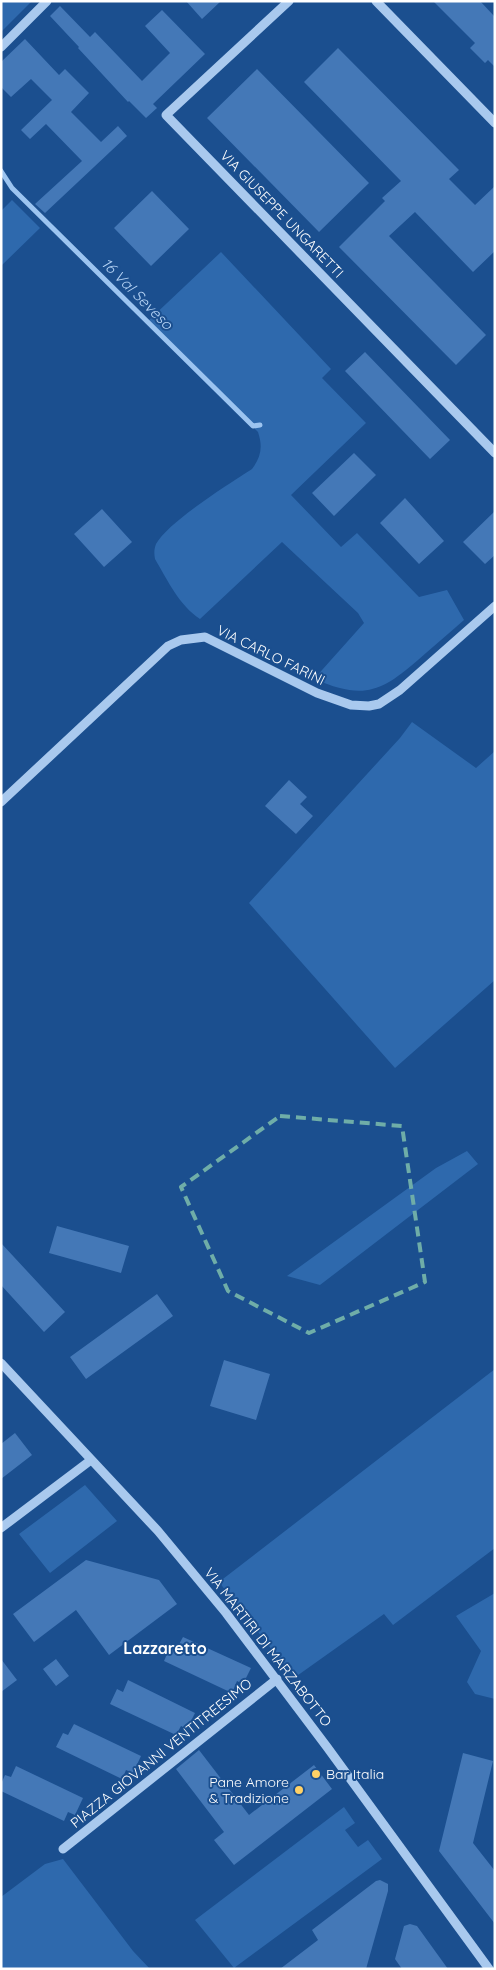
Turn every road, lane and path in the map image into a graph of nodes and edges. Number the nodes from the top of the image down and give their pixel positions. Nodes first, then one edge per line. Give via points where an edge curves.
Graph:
1 (47, 1) edge
2 (289, 1) edge
3 (376, 1) edge
4 (1, 47) edge
5 (495, 123) edge
6 (495, 453) edge
7 (495, 606) edge
8 (1, 802) edge
9 (1, 1363) edge
10 (91, 1460) junction
11 (1, 1528) edge
12 (277, 1679) junction
13 (62, 1849) dead end
14 (488, 1969) edge

1 - 4 street
2 - 6 street, VIA GIUSEPPE UNGARETTI via 166,116
3 - 5 street
7 - 8 street, VIA CARLO FARINI via 400,690 369,706 351,705 317,693 205,638 181,640 168,646
9 - 10 street, VIA MARTIRI DI MARZABOTTO
10 - 11 street
10 - 12 street, VIA MARTIRI DI MARZABOTTO via 191,1569
12 - 13 street, PIAZZA GIOVANNI VENTITREESIMO
12 - 14 street, VIA MARTIRI DI MARZABOTTO

